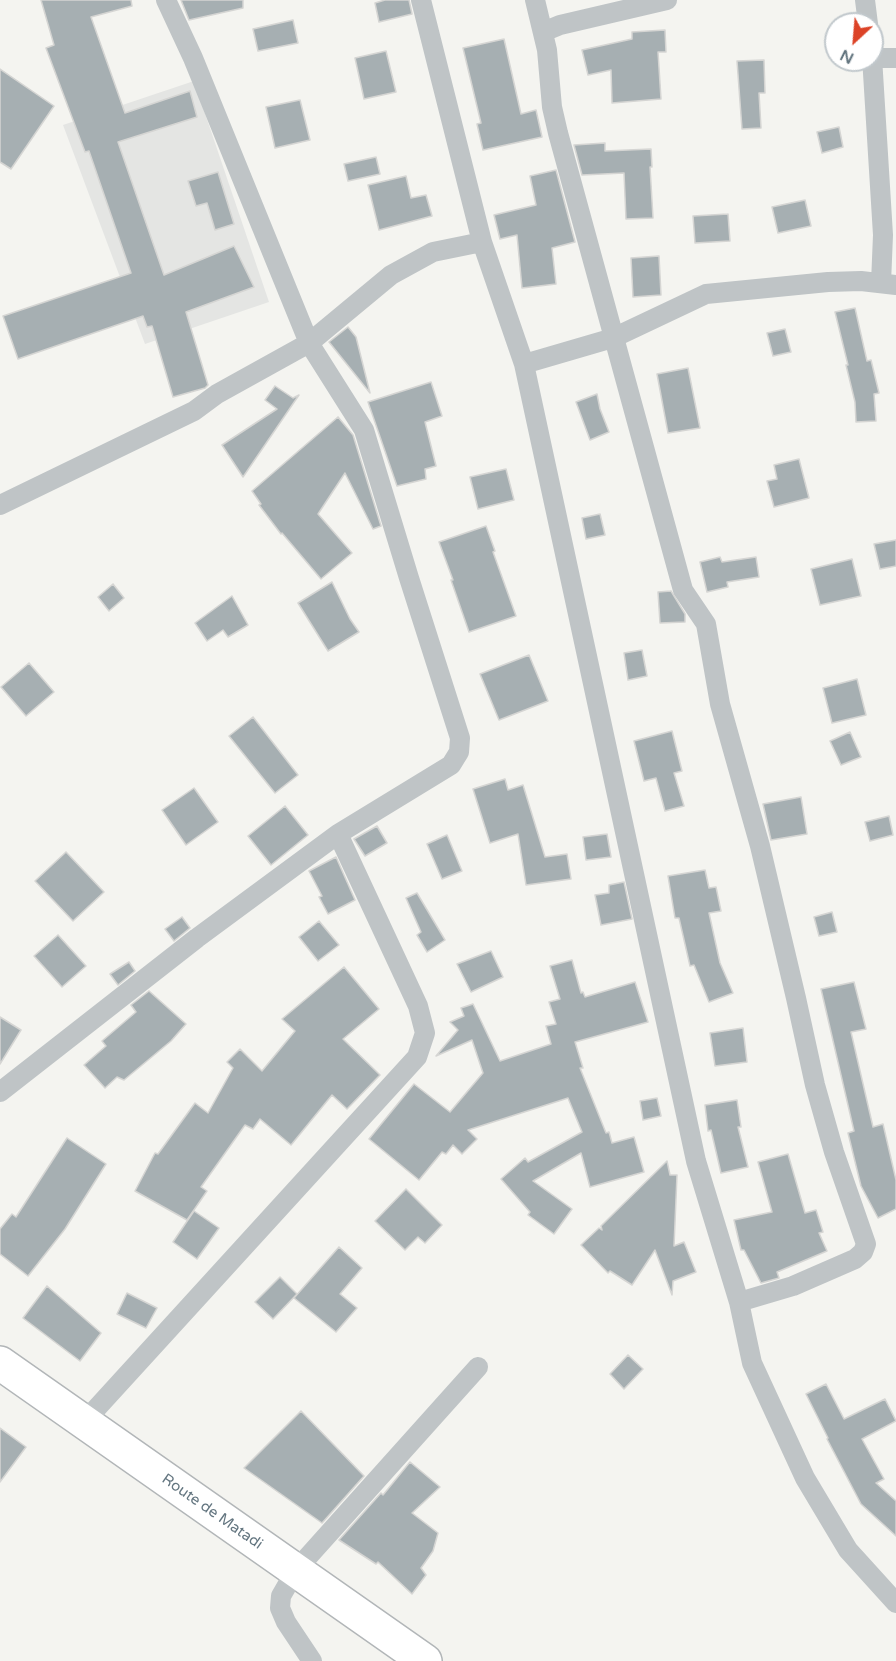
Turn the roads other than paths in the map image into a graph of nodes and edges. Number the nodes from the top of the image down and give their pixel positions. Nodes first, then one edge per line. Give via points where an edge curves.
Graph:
1 (166, 0) edge
2 (421, 0) edge
3 (535, 0) edge
4 (667, 0) edge
5 (543, 32) junction
6 (874, 72) edge
7 (890, 234) edge
8 (482, 242) junction
9 (889, 284) edge
10 (614, 338) junction
11 (309, 343) junction
12 (524, 364) junction
13 (0, 506) edge
14 (338, 834) junction
15 (0, 1092) edge
16 (739, 1302) junction
17 (0, 1363) edge
18 (478, 1367) dead end
19 (84, 1422) junction
20 (296, 1570) junction
21 (896, 1604) edge
22 (312, 1661) edge
23 (424, 1661) edge

1 - 11 street
2 - 8 street
3 - 5 street
4 - 5 street
5 - 10 street via 552,107
6 - 7 street
7 - 9 street
8 - 11 street via 433,252 391,275
8 - 12 street
9 - 10 street via 828,282 706,294
10 - 12 street
10 - 16 street via 683,590 706,624 720,704 760,846 815,1085 866,1244 855,1259 793,1286
11 - 13 street via 194,411
11 - 14 street via 364,430 460,738 459,752 451,765
12 - 16 street via 696,1161
14 - 15 street
14 - 19 street via 418,1006 425,1033 417,1057
16 - 21 street via 752,1363 805,1478 848,1550
17 - 19 highway, Route de Matadi
18 - 20 street
19 - 20 highway, Route de Matadi
20 - 22 street via 281,1596 280,1608
20 - 23 highway, Route de Matadi

